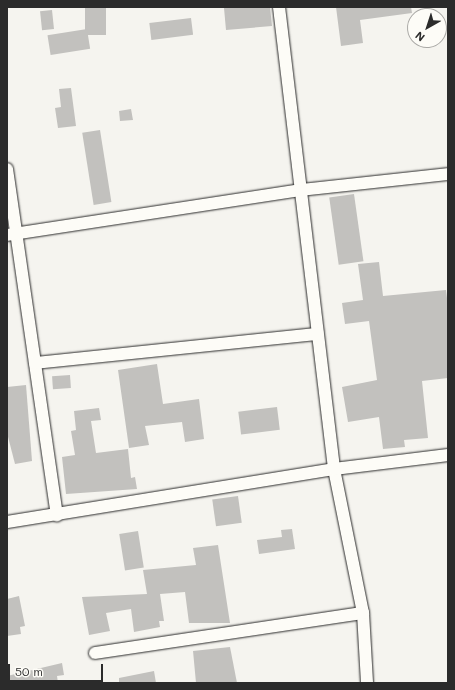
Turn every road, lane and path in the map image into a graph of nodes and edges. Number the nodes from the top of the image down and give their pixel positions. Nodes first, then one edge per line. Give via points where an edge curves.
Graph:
1 (279, 7) edge
2 (7, 169) edge
3 (448, 174) edge
4 (301, 190) junction
5 (11, 235) edge
6 (318, 334) junction
7 (35, 363) junction
8 (448, 455) edge
9 (334, 469) junction
10 (57, 515) junction
11 (7, 522) edge
12 (363, 613) junction
13 (95, 653) dead end
14 (367, 683) edge

1 - 4 street
2 - 5 street
3 - 4 street
4 - 5 street
4 - 6 street
5 - 7 street
6 - 7 street
6 - 9 street
7 - 10 street
8 - 9 street
9 - 10 street
9 - 12 street
10 - 11 street
12 - 13 street
12 - 14 street

